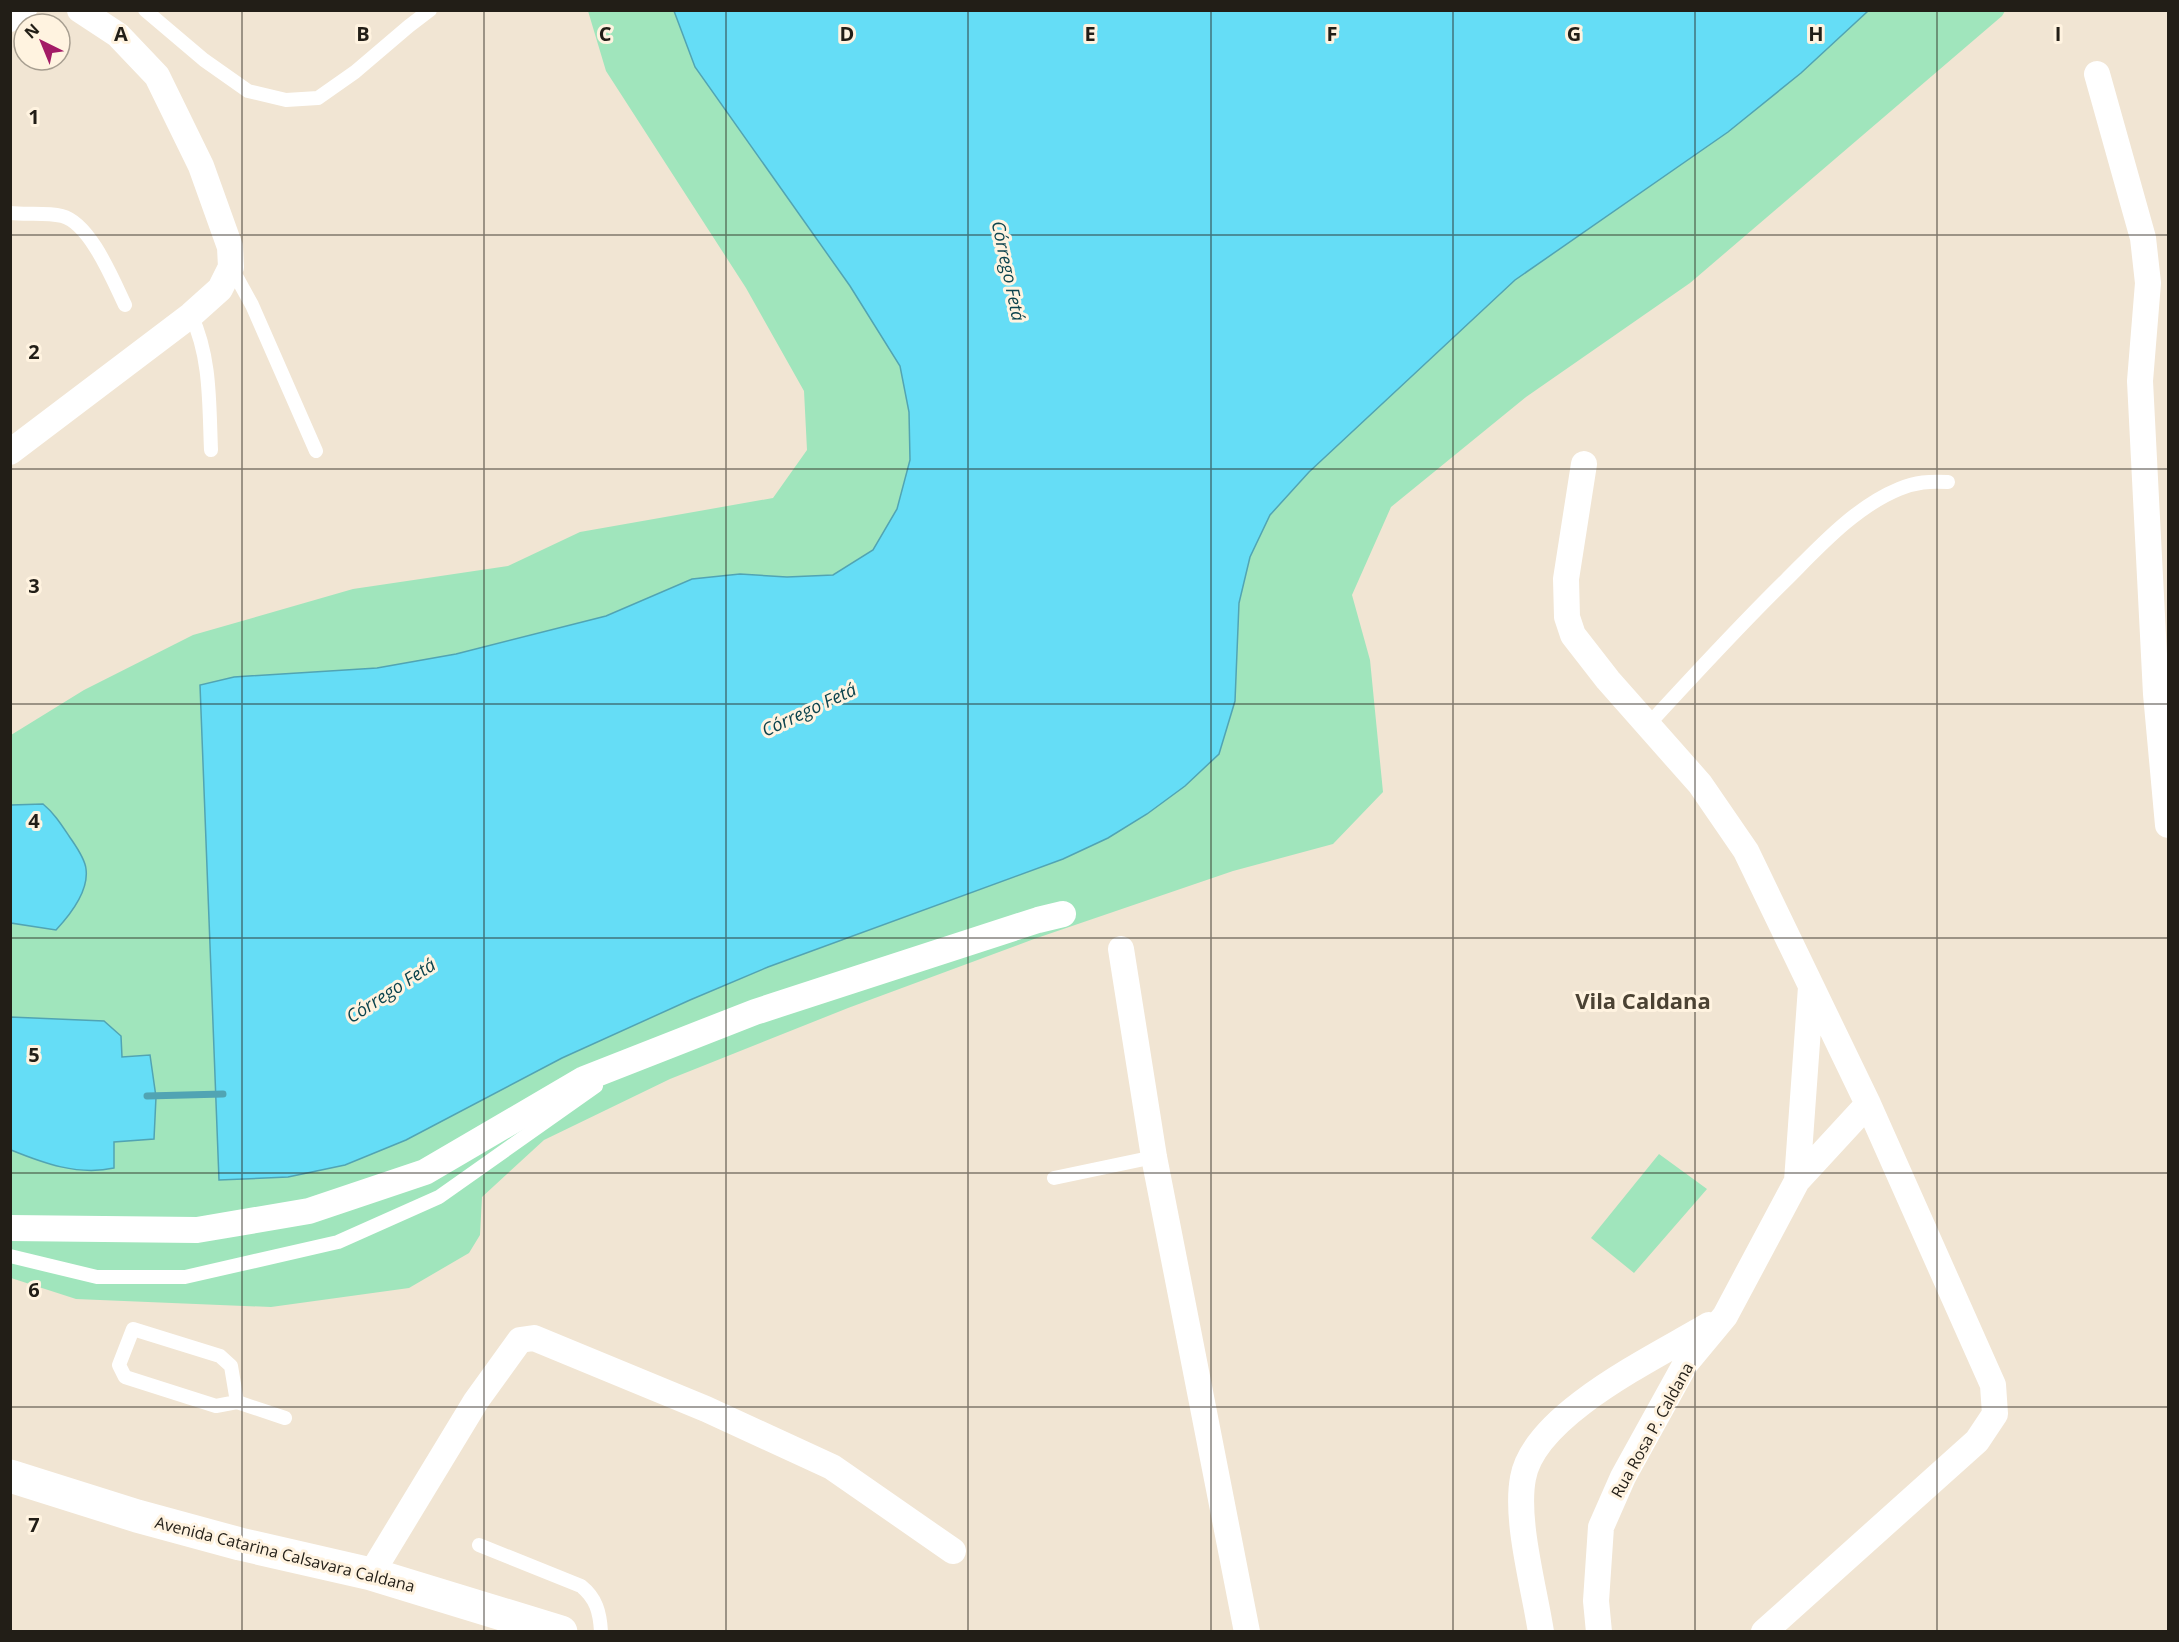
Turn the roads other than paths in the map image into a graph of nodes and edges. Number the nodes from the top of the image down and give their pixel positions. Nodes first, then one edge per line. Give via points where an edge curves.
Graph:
1 (24, 10) edge
2 (80, 10) edge
3 (145, 10) edge
4 (430, 10) edge
5 (10, 19) edge
6 (2097, 74) dead end
7 (10, 213) edge
8 (231, 267) junction
9 (125, 305) dead end
10 (191, 315) junction
11 (211, 450) dead end
12 (315, 450) dead end
13 (10, 452) edge
14 (1584, 464) dead end
15 (1948, 482) dead end
16 (1647, 725) junction
17 (2169, 825) edge
18 (1063, 914) dead end
19 (1121, 949) dead end
20 (1811, 985) junction
21 (632, 1060) junction
22 (1868, 1104) junction
23 (1154, 1156) junction
24 (1054, 1178) dead end
25 (1797, 1181) junction
26 (10, 1228) edge
27 (10, 1256) edge
28 (1725, 1316) junction
29 (237, 1402) junction
30 (285, 1418) dead end
31 (10, 1476) edge
32 (479, 1545) dead end
33 (953, 1551) dead end
34 (371, 1574) junction
35 (561, 1632) edge
36 (601, 1632) edge
37 (1247, 1632) edge
38 (1540, 1632) edge
39 (1599, 1632) edge
40 (1764, 1632) edge

1 - 5 street
2 - 8 street via 118,35 157,76 201,166 230,247
3 - 4 lane via 248,91 286,100 318,98
6 - 17 street via 2143,238 2148,283 2140,381 2156,694
7 - 9 lane via 62,216 76,223 95,248
8 - 10 street via 220,289
8 - 12 lane via 252,305
10 - 11 lane via 201,337 206,364
10 - 13 street
14 - 16 street via 1566,579 1567,617 1574,635
15 - 16 lane via 1925,480 1897,489 1859,512 1730,636
16 - 20 street via 1700,784 1746,851
18 - 21 street via 755,1012
19 - 23 street
20 - 22 street
20 - 25 street
21 - 26 street via 584,1079 425,1172 309,1211 197,1230
21 - 27 lane via 439,1197 338,1242 185,1277 97,1277
22 - 25 street, Rua Rosa P. Caldana
22 - 40 street via 1993,1385 1995,1414 1969,1449
23 - 24 lane
23 - 37 street
25 - 28 street, Rua Rosa P. Caldana
28 - 38 street via 1583,1401 1555,1423 1534,1447 1523,1476 1521,1510
28 - 39 street, Rua Rosa P. Caldana via 1686,1363 1623,1477 1601,1527 1596,1601
29 - 29 lane via 216,1406 125,1377 119,1365 133,1329 220,1356 231,1366
29 - 30 lane
31 - 34 street, Avenida Catarina Calsavara Caldana via 128,1514
32 - 36 lane via 581,1586 598,1606
33 - 34 street via 832,1467 706,1409 534,1338 520,1340 476,1401
34 - 35 street, Avenida Catarina Calsavara Caldana

